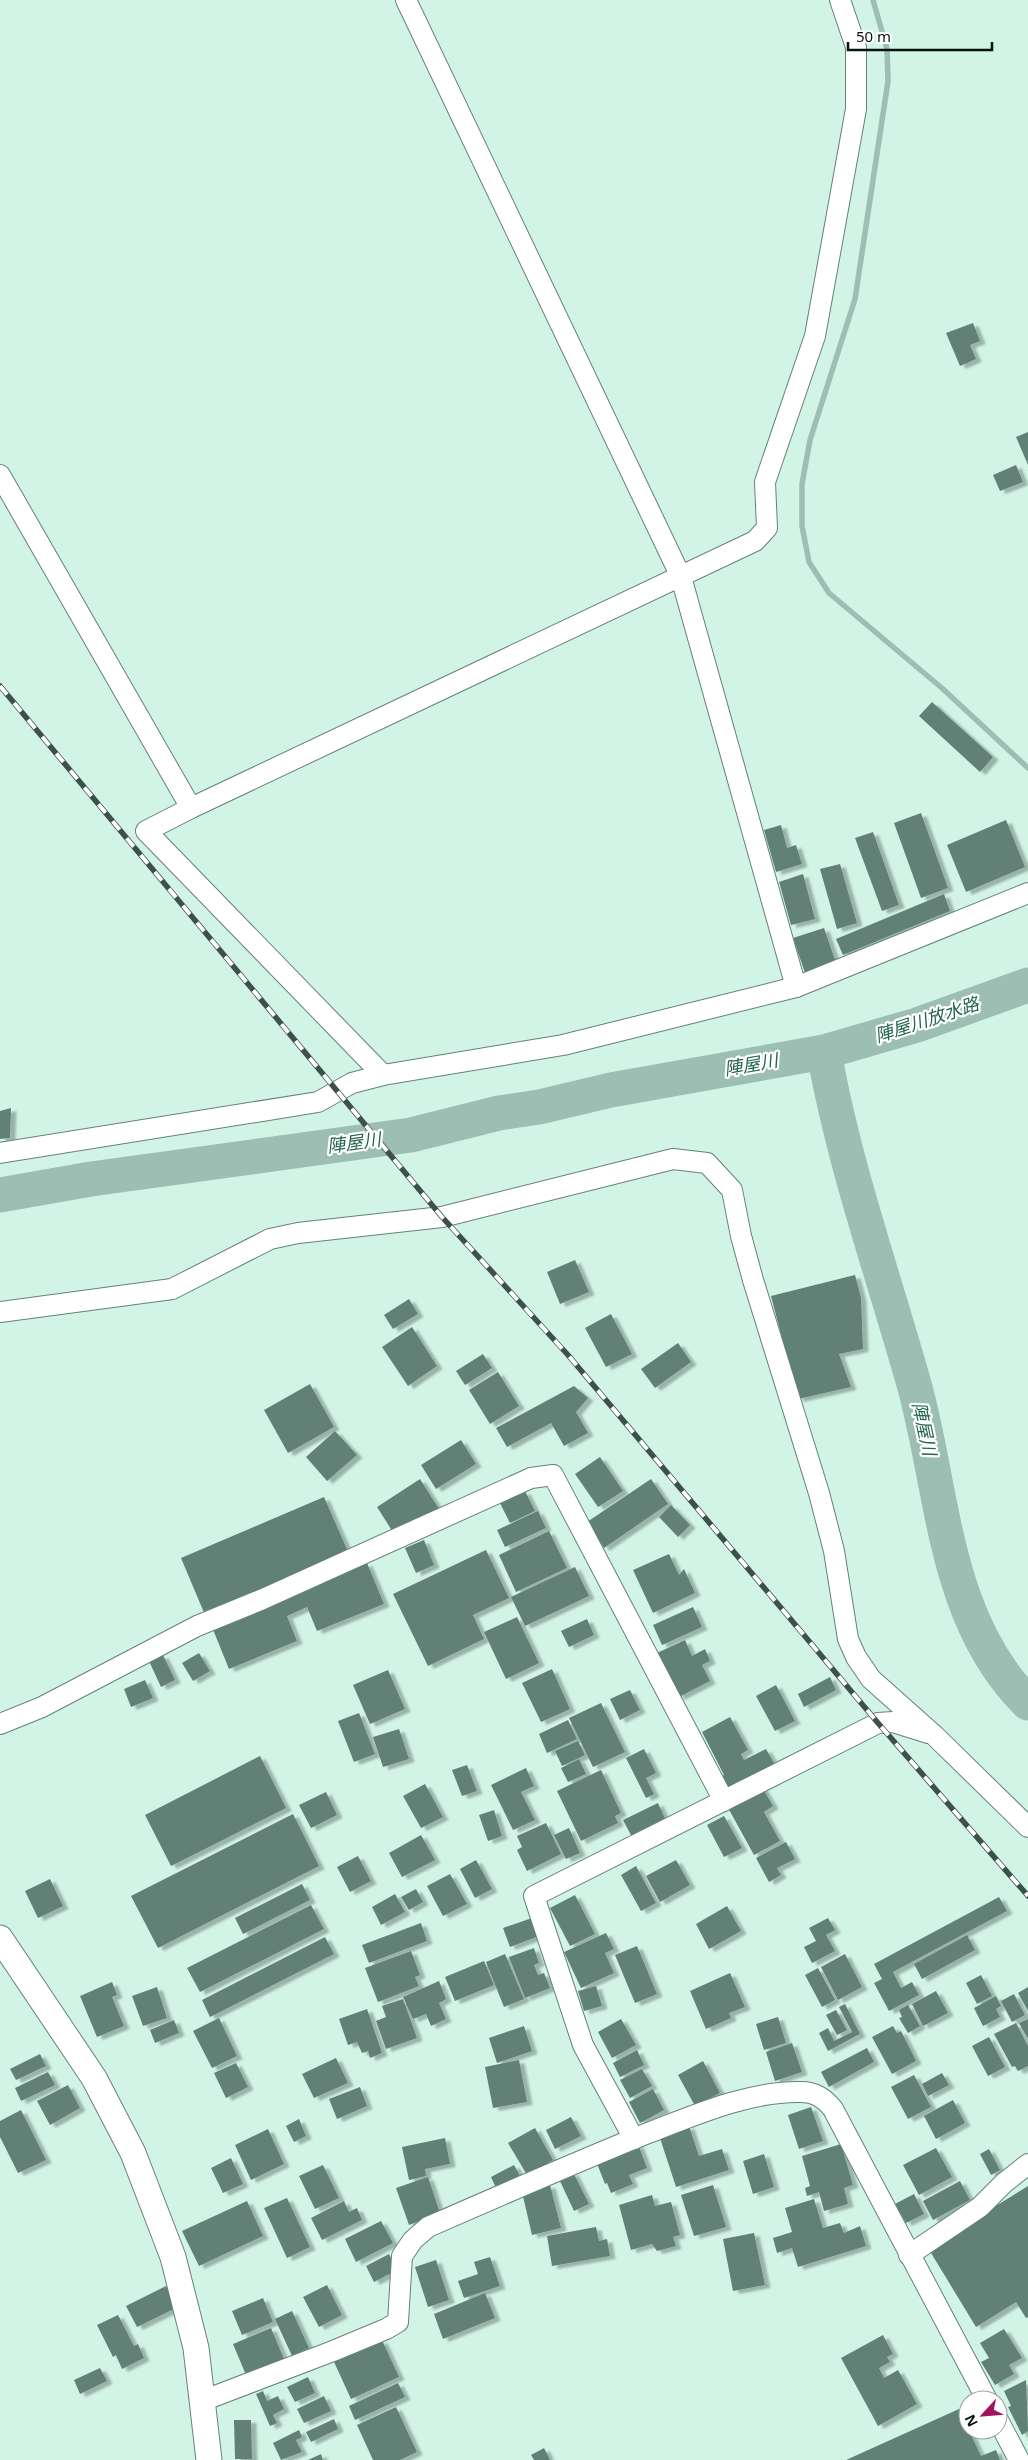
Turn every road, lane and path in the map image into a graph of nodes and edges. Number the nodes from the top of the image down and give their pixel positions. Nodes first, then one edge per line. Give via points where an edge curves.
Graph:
1 (406, 0) edge
2 (840, 0) edge
3 (0, 475) edge
4 (681, 577) junction
5 (191, 808) junction
6 (1028, 893) edge
7 (796, 987) junction
8 (383, 1075) junction
9 (0, 1153) edge
10 (0, 1312) edge
11 (0, 1724) edge
12 (935, 1736) junction
13 (724, 1801) junction
14 (1028, 1827) edge
15 (0, 1938) edge
16 (634, 2139) junction
17 (1028, 2164) edge
18 (909, 2255) junction
19 (982, 2390) edge
20 (202, 2401) junction
21 (1008, 2439) edge
22 (209, 2460) edge
23 (1019, 2460) edge

1 - 4 street
2 - 4 street via 856,47 856,108 815,336 765,482 768,528 755,541
3 - 5 street
4 - 5 street
4 - 7 street
5 - 8 street via 146,830
6 - 7 street
7 - 8 street via 563,1045
8 - 9 street via 352,1083 318,1102
10 - 12 street via 172,1289 270,1239 298,1233 442,1217 673,1160 706,1163 732,1190 753,1280 824,1512 834,1551 848,1639 871,1679
11 - 13 street via 42,1707 197,1626 531,1478 553,1475
12 - 13 street via 893,1722 878,1723
12 - 14 street
13 - 16 street via 534,1896 583,2045
15 - 20 street via 94,2078 134,2153 173,2257 196,2348
16 - 18 street via 740,2101 781,2093 803,2092 823,2097 833,2109
16 - 20 street via 428,2227 402,2256 398,2322 392,2326
17 - 18 street via 980,2207
18 - 19 street
20 - 22 street
21 - 23 street

